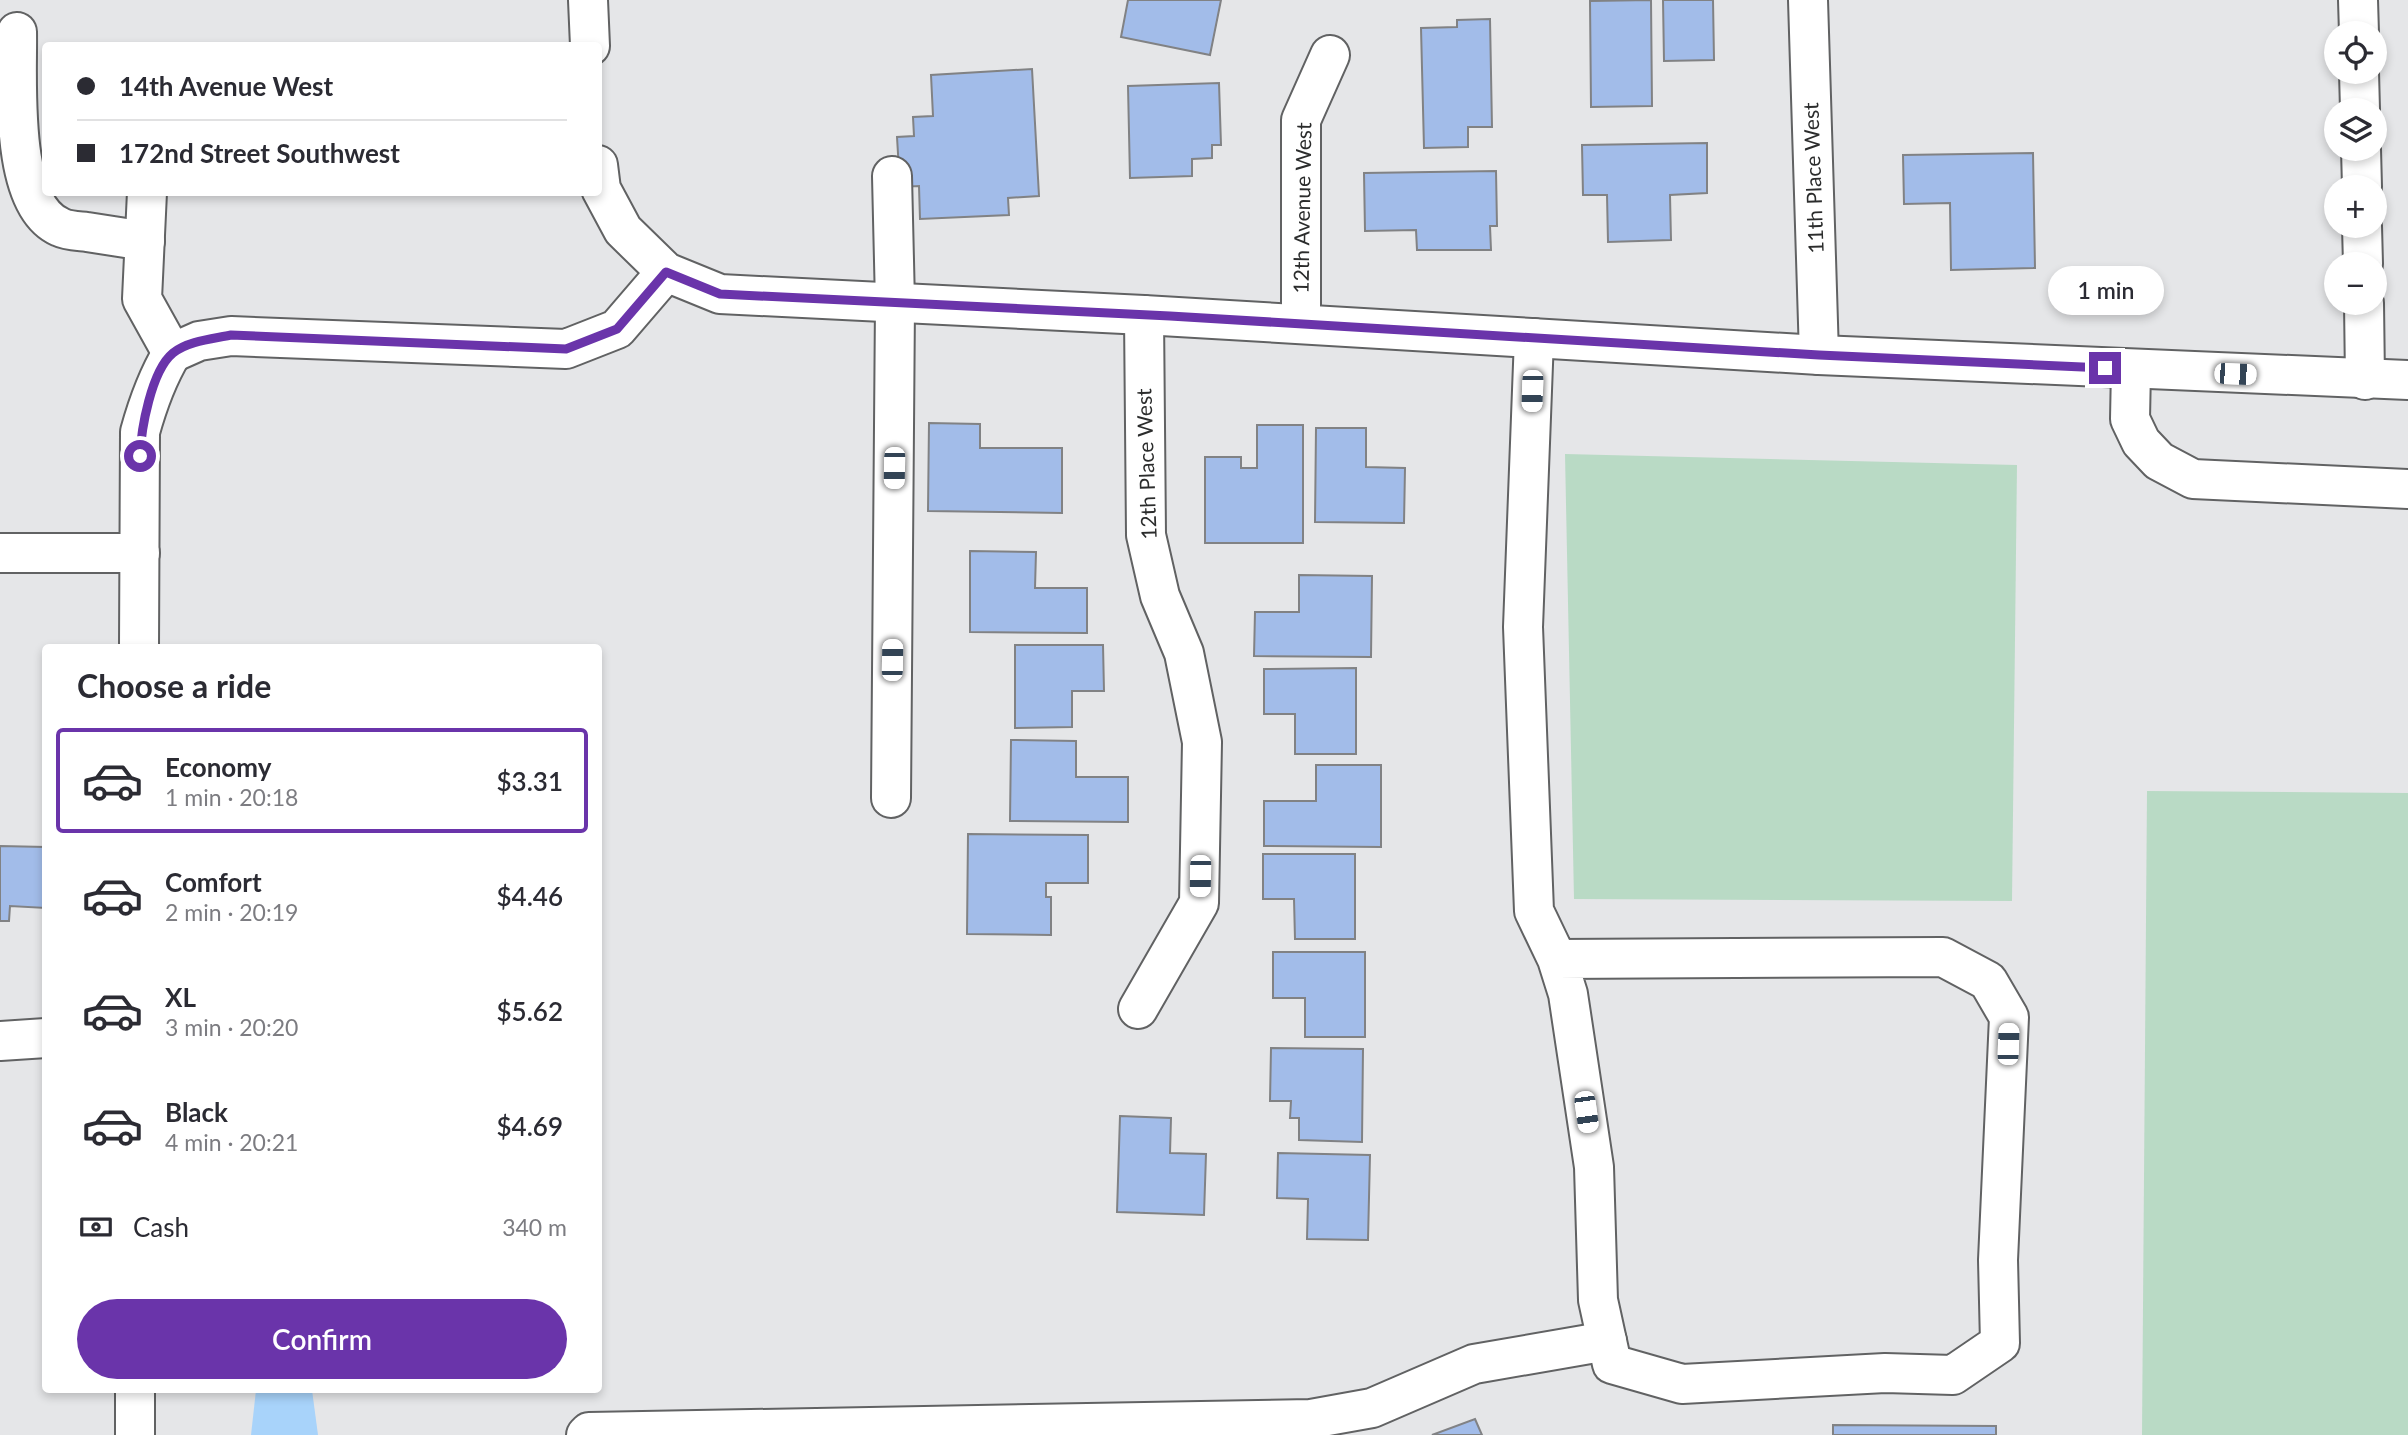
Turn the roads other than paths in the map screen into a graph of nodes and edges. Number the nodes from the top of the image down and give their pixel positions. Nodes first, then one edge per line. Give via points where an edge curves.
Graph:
1 (588, 0) edge
2 (1808, 0) edge
3 (2358, 0) edge
4 (2359, 21) edge
5 (17, 32) dead end
6 (590, 42) edge
7 (1330, 55) dead end
8 (892, 176) dead end
9 (602, 191) edge
10 (147, 196) edge
11 (145, 242) junction
12 (666, 272) junction
13 (895, 303) junction
14 (1144, 315) junction
15 (2364, 315) edge
16 (1301, 324) junction
17 (1534, 338) junction
18 (172, 354) junction
19 (1819, 355) junction
20 (2131, 369) junction
21 (2365, 380) junction
22 (2408, 380) edge
23 (2408, 489) edge
24 (0, 553) edge
25 (140, 553) junction
26 (139, 644) edge
27 (891, 798) dead end
28 (1557, 959) junction
29 (1138, 1009) dead end
30 (42, 1038) edge
31 (0, 1041) edge
32 (1607, 1341) junction
33 (135, 1393) edge
34 (135, 1435) edge
35 (586, 1435) edge

1 - 6 street
2 - 19 street, 11th Place West
3 - 4 street
5 - 11 street via 20,144 31,196 43,215 61,228
7 - 16 street, 12th Avenue West via 1301,120
8 - 13 street
9 - 12 street via 623,230
10 - 11 street
11 - 18 street via 142,299
12 - 13 street via 720,294
12 - 18 street via 617,329 566,349 231,335 199,341
13 - 14 street
13 - 27 street
14 - 16 street
14 - 29 street, 12th Place West via 1146,535 1160,596 1184,653 1202,742 1199,903
15 - 21 street
16 - 17 street
17 - 19 street
17 - 28 street via 1523,627 1526,715 1534,911
18 - 25 street via 159,374 141,432
19 - 20 street
20 - 21 street
20 - 23 street via 2130,419 2141,442 2159,461 2193,479
21 - 22 street
24 - 25 street
25 - 26 street
28 - 32 street via 1568,993 1594,1167 1598,1300
28 - 32 street via 1943,957 1988,981 2009,1017 1998,1260 2000,1343 1952,1375 1885,1373 1682,1384 1612,1364
30 - 31 street
32 - 35 street via 1474,1364 1372,1408 1311,1419
33 - 34 street

